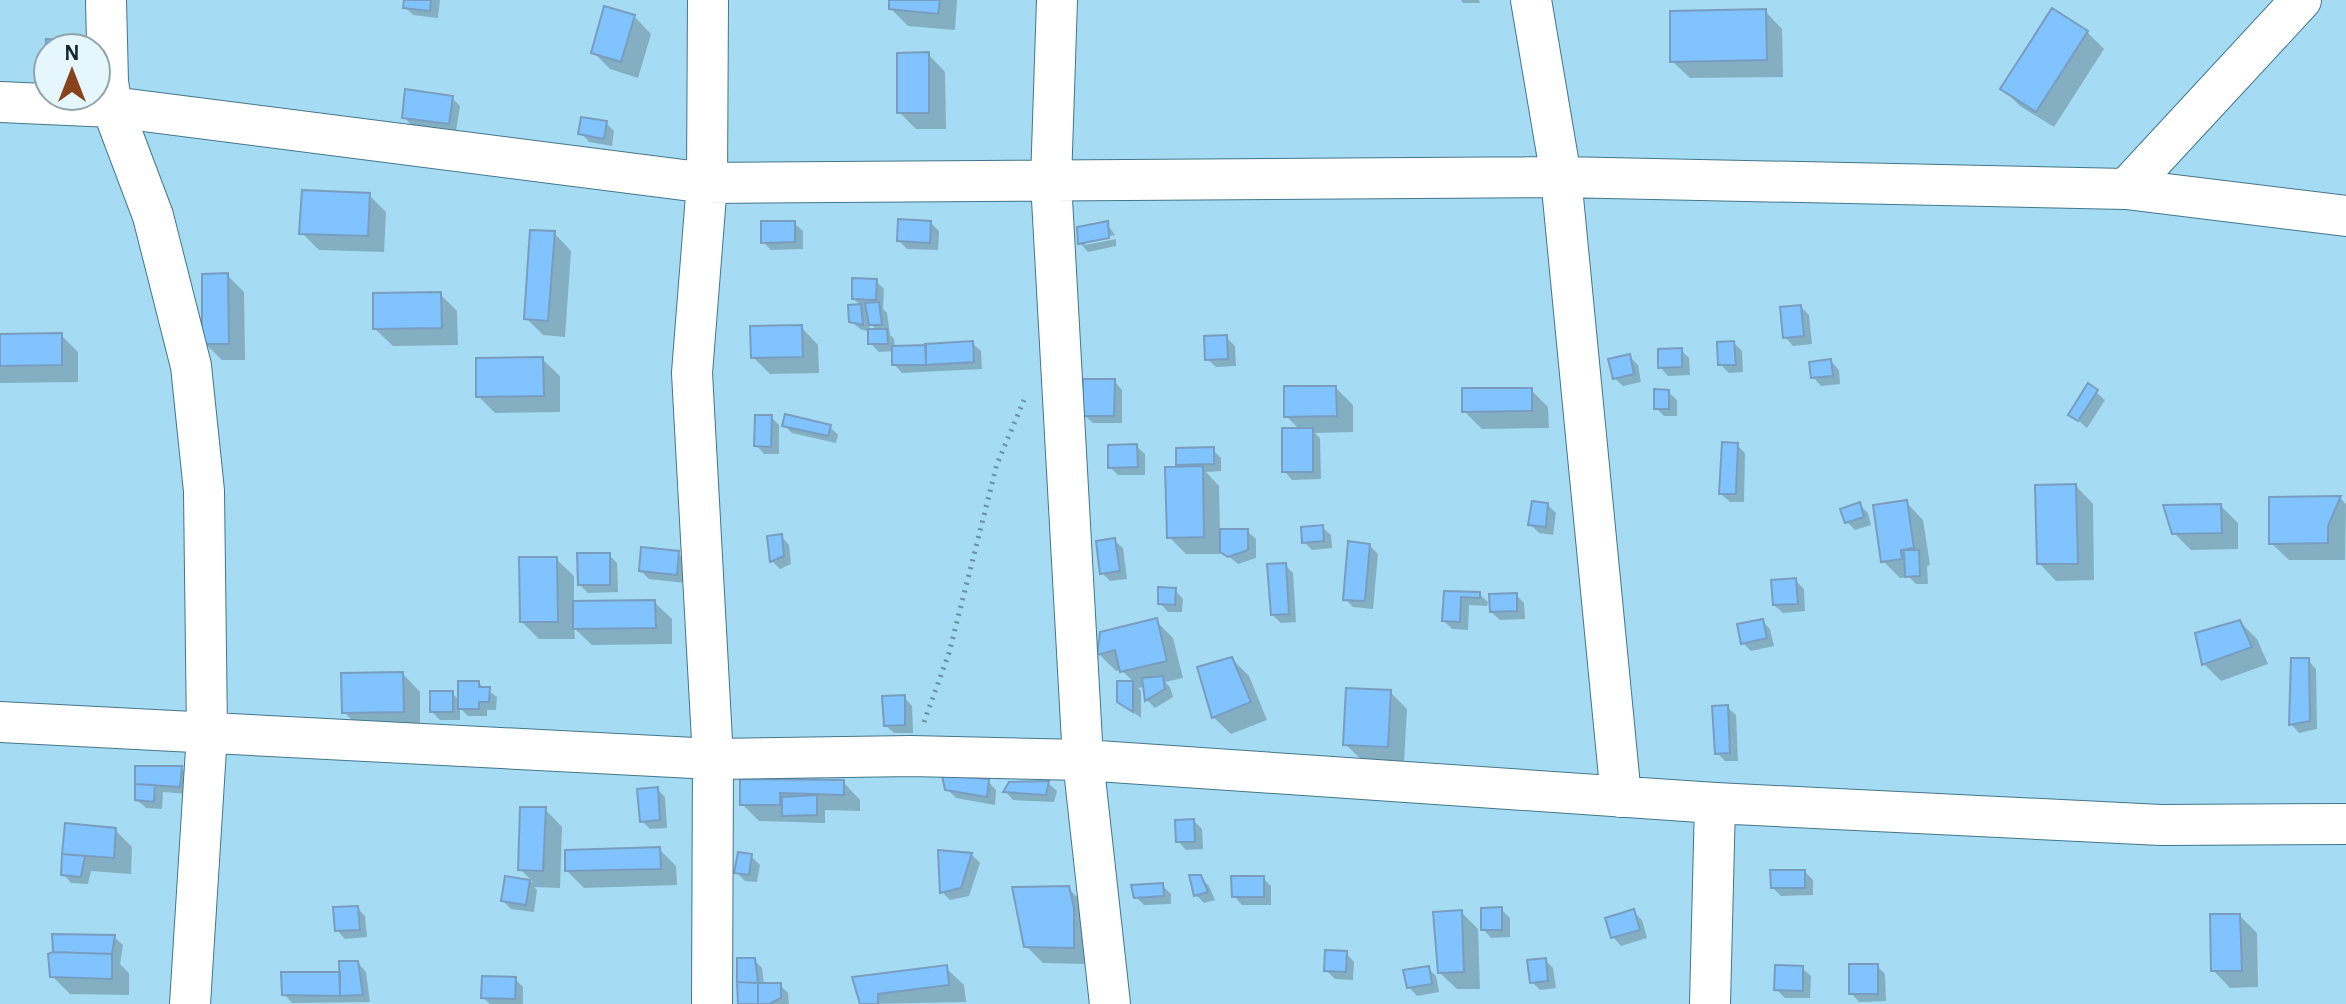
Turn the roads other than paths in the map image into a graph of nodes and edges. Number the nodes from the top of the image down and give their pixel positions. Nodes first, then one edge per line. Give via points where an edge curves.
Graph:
1 (106, 0) edge
2 (708, 0) edge
3 (1057, 0) edge
4 (1531, 0) edge
5 (2301, 0) edge
6 (107, 32) edge
7 (0, 102) edge
8 (32, 103) edge
9 (112, 107) joint
10 (1561, 177) junction
11 (1051, 181) junction
12 (707, 183) junction
13 (2126, 189) junction
14 (2346, 216) edge
15 (0, 722) edge
16 (207, 733) junction
17 (713, 759) junction
18 (1083, 760) junction
19 (1621, 797) junction
20 (1715, 803) junction
21 (2346, 824) edge
22 (190, 1004) edge
23 (712, 1004) edge
24 (1110, 1004) edge
25 (1710, 1004) edge

1 - 6 street
2 - 12 street
3 - 11 street
4 - 10 street
5 - 13 street
7 - 8 street
9 - 12 street
9 - 16 street via 153,216 191,366 204,491
10 - 11 street
10 - 13 street
10 - 19 street
11 - 12 street
11 - 18 street
12 - 17 street via 692,373
13 - 14 street
15 - 16 street
16 - 17 street
16 - 22 street
17 - 18 street
17 - 23 street
18 - 19 street
18 - 24 street
19 - 20 street
20 - 21 street via 2161,825
20 - 25 street

